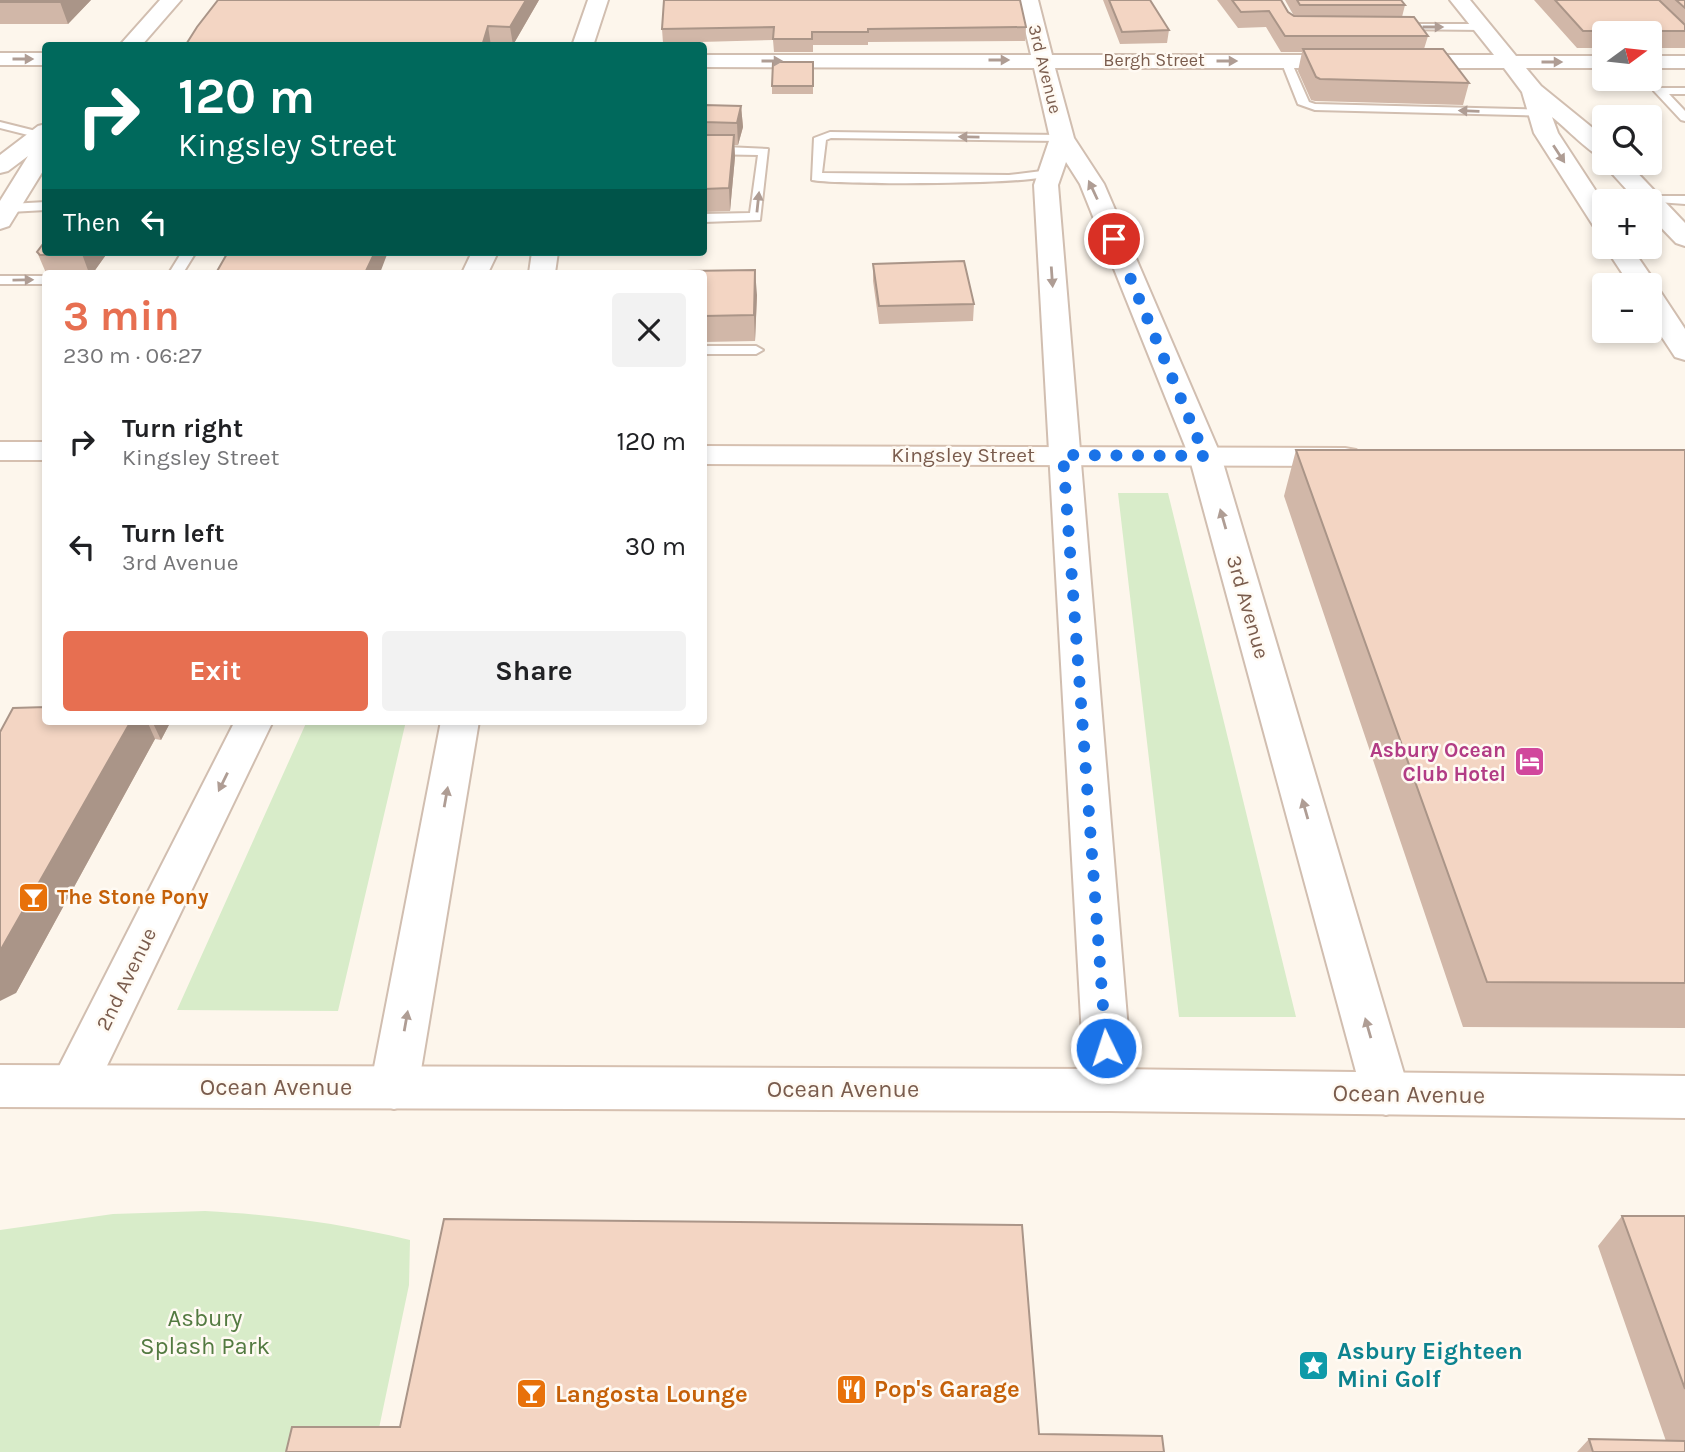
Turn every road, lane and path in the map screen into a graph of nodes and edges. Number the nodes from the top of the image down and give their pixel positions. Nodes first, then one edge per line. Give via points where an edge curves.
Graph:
1 (171, 0) edge
2 (598, 0) edge
3 (1028, 0) edge
4 (1460, 0) edge
5 (1385, 27) edge
6 (1482, 27) junction
7 (133, 42) edge
8 (583, 42) edge
9 (0, 59) edge
10 (42, 59) edge
11 (1042, 60) junction
12 (707, 61) edge
13 (1286, 61) junction
14 (1509, 61) junction
15 (1592, 62) edge
16 (1662, 62) edge
17 (1685, 62) edge
18 (1685, 91) edge
19 (1545, 106) junction
20 (1685, 118) edge
21 (0, 125) edge
22 (42, 136) edge
23 (42, 138) edge
24 (1062, 138) junction
25 (1592, 138) edge
26 (42, 141) edge
27 (707, 150) edge
28 (0, 166) edge
29 (1050, 174) junction
30 (1626, 175) edge
31 (1639, 189) edge
32 (1662, 200) edge
33 (1685, 200) edge
34 (1592, 205) edge
35 (42, 207) edge
36 (5, 214) edge
37 (1662, 214) edge
38 (707, 218) edge
39 (1685, 239) edge
40 (0, 280) edge
41 (42, 280) edge
42 (1662, 316) edge
43 (707, 349) edge
44 (756, 350) dead end
45 (1685, 351) edge
46 (0, 451) edge
47 (42, 451) edge
48 (707, 455) edge
49 (1063, 455) junction
50 (1205, 456) junction
51 (1369, 457) edge
52 (252, 725) edge
53 (459, 725) edge
54 (0, 1086) edge
55 (73, 1086) junction
56 (394, 1088) junction
57 (1109, 1090) junction
58 (1386, 1094) junction
59 (1685, 1097) edge

1 - 7 street
2 - 8 street
3 - 11 street, 3rd Avenue
4 - 6 street
5 -> 6 lane
6 - 14 street
9 -> 10 street
12 -> 11 street, Bergh Street
11 -> 13 street, Bergh Street
11 - 24 street, 3rd Avenue
13 - 14 street, Bergh Street
19 -> 13 lane via 1315,107 1304,104
14 -> 15 street, Bergh Street
14 - 19 street
16 - 17 street
18 - 20 lane via 1660,91
19 - 25 street
19 -> 34 street via 1546,133
21 - 22 lane
23 - 28 street
24 - 29 street, 3rd Avenue
24 -> 29 lane via 831,135 820,138 816,177 1009,179
50 -> 24 street, 3rd Avenue via 1092,184
26 - 36 street
38 -> 27 lane via 756,217 764,152
29 -> 49 street, 3rd Avenue via 1046,184
30 - 31 street
32 - 33 lane
35 - 36 lane
37 - 39 street
40 -> 41 lane
42 - 45 street
43 - 44 lane
46 - 47 street
48 - 49 street, Kingsley Street
49 - 50 street, Kingsley Street
49 - 57 street, 3rd Avenue
50 - 51 street, Kingsley Street
58 -> 50 street, 3rd Avenue
52 -> 55 street, 2nd Avenue
56 -> 53 street
54 - 55 street, Ocean Avenue
55 - 56 street, Ocean Avenue
56 - 57 street, Ocean Avenue
57 - 58 street, Ocean Avenue
58 - 59 street, Ocean Avenue

